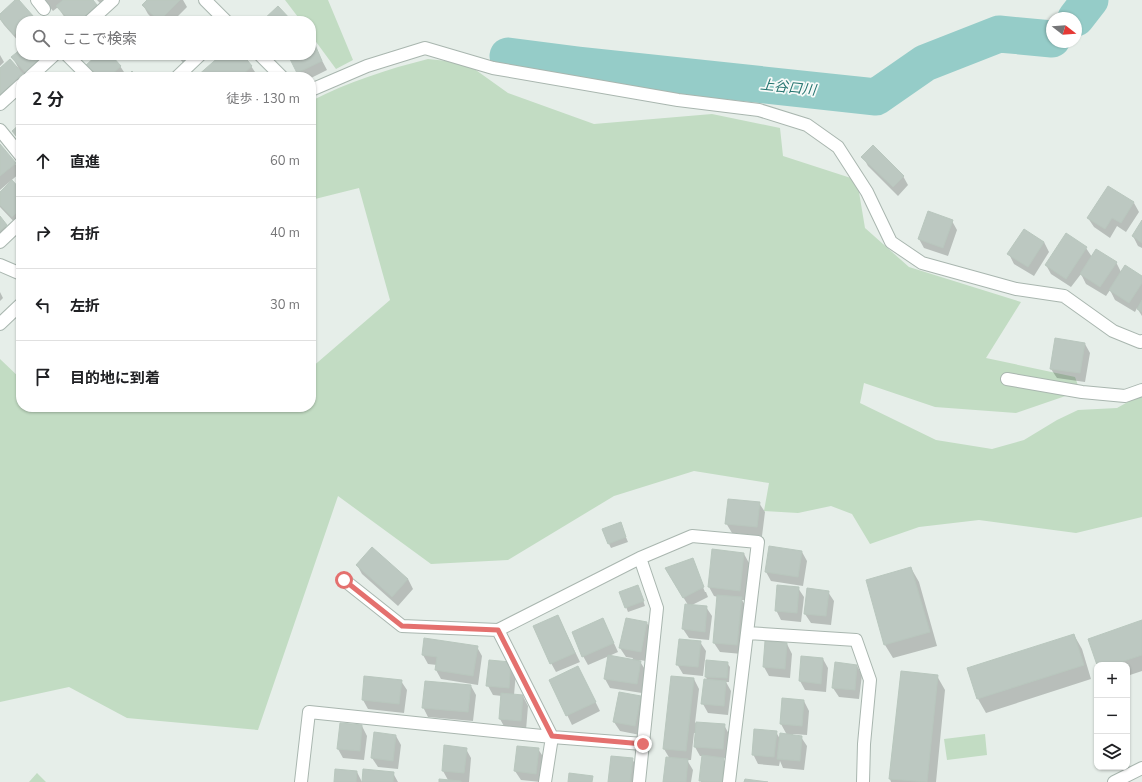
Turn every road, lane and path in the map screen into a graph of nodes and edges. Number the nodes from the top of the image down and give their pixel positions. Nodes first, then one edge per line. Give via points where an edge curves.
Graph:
1 (113, 0) edge
2 (205, 0) edge
3 (95, 16) edge
4 (221, 16) edge
5 (49, 60) edge
6 (72, 60) edge
7 (195, 60) edge
8 (265, 60) edge
9 (35, 72) edge
10 (84, 72) edge
11 (182, 72) edge
12 (277, 72) edge
13 (316, 88) edge
14 (16, 90) edge
15 (0, 104) edge
16 (0, 130) edge
17 (16, 150) edge
18 (16, 227) edge
19 (0, 242) edge
20 (0, 265) edge
21 (16, 272) edge
22 (16, 309) edge
23 (0, 324) edge
24 (1142, 341) edge
25 (1007, 379) dead end
26 (1142, 390) edge
27 (640, 558) junction
28 (344, 580) dead end
29 (498, 630) junction
30 (747, 633) junction
31 (552, 736) junction
32 (643, 744) junction
33 (1142, 768) edge
34 (300, 782) edge
35 (545, 782) edge
36 (639, 782) edge
37 (729, 782) edge
38 (862, 782) edge
39 (1114, 782) edge

1 - 3 street
2 - 4 street
5 - 9 street
6 - 10 street
7 - 11 street
8 - 12 street
13 - 24 street via 367,66 425,48 493,68 678,100 759,110 807,125 838,147 866,192 891,242 922,263 1016,289 1064,296 1113,331
14 - 15 street
16 - 17 street
18 - 19 street
20 - 21 street
22 - 23 street
25 - 26 street via 1082,392 1125,396
27 - 29 street
27 - 30 street via 692,536 758,542
27 - 32 street via 657,608
28 - 29 street via 402,626
29 - 31 street
30 - 37 street
30 - 38 street via 856,640 870,680
31 - 32 street
31 - 34 street via 310,712
31 - 35 street
32 - 36 street
33 - 39 street

